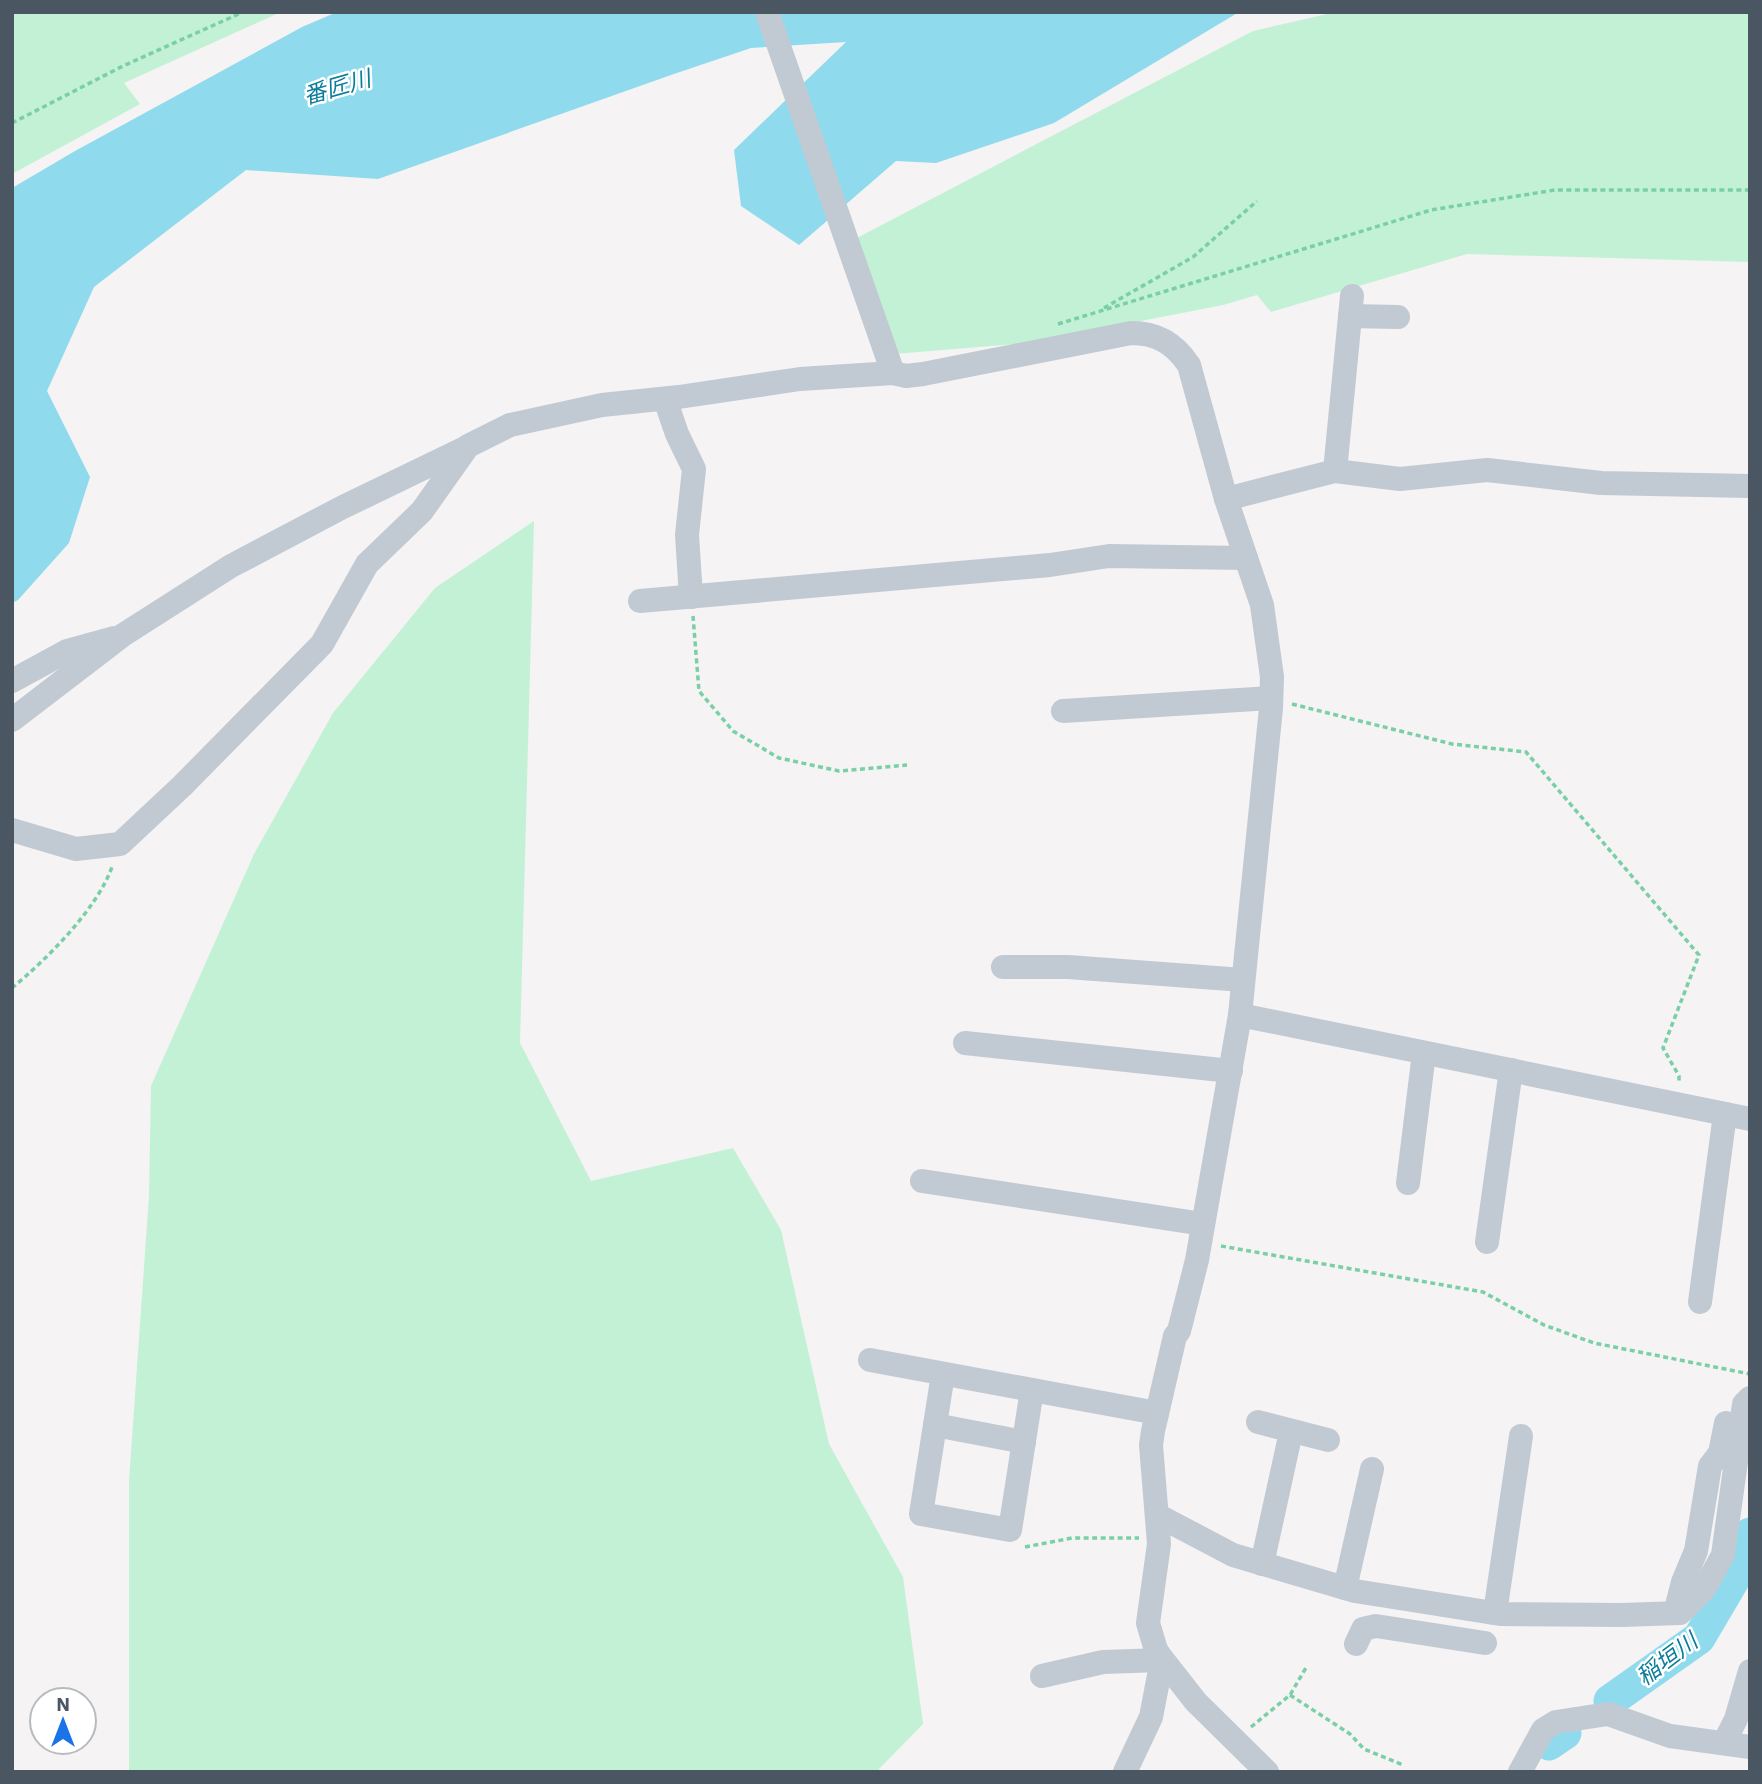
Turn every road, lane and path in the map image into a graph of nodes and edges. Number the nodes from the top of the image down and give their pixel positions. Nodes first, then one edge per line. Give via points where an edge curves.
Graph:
1 (243, 12) edge
2 (767, 12) edge
3 (12, 123) edge
4 (1750, 190) edge
5 (1256, 201) dead end
6 (1096, 312) junction
7 (1398, 317) dead end
8 (1047, 327) dead end
9 (893, 373) junction
10 (665, 399) junction
11 (468, 446) junction
12 (1335, 471) junction
13 (1750, 485) edge
14 (1226, 499) junction
15 (1246, 558) junction
16 (691, 597) junction
17 (640, 601) dead end
18 (123, 635) junction
19 (12, 681) edge
20 (1271, 698) junction
21 (1063, 711) dead end
22 (12, 720) edge
23 (907, 765) dead end
24 (12, 830) edge
25 (120, 844) junction
26 (1003, 967) dead end
27 (1243, 980) junction
28 (12, 988) edge
29 (1240, 1015) junction
30 (965, 1043) dead end
31 (1424, 1053) junction
32 (1511, 1070) junction
33 (1231, 1071) junction
34 (1677, 1104) junction
35 (1725, 1114) junction
36 (1750, 1119) edge
37 (922, 1181) dead end
38 (1408, 1183) dead end
39 (1202, 1233) junction
40 (1487, 1242) dead end
41 (1700, 1302) dead end
42 (870, 1360) dead end
43 (943, 1374) junction
44 (1750, 1374) edge
45 (1032, 1390) junction
46 (1750, 1398) edge
47 (1157, 1413) junction
48 (1727, 1416) dead end
49 (1258, 1422) dead end
50 (935, 1425) junction
51 (1291, 1432) junction
52 (1521, 1436) dead end
53 (1328, 1440) dead end
54 (1024, 1442) junction
55 (1371, 1469) dead end
56 (1158, 1526) junction
57 (1015, 1549) dead end
58 (1262, 1564) junction
59 (1345, 1588) junction
60 (1388, 1597) junction
61 (1494, 1613) junction
62 (1675, 1613) junction
63 (1386, 1628) junction
64 (1485, 1643) dead end
65 (1356, 1644) dead end
66 (1159, 1655) junction
67 (1307, 1666) dead end
68 (1750, 1671) edge
69 (1042, 1676) dead end
70 (1290, 1695) junction
71 (1236, 1740) junction
72 (1724, 1743) junction
73 (1750, 1747) edge
74 (1403, 1765) dead end
75 (1125, 1772) edge
76 (1268, 1772) edge
77 (1520, 1772) edge

1 - 3 path
2 - 9 street
4 - 6 path via 1555,190 1430,210
5 - 6 path via 1193,257
6 - 8 path
7 - 12 street via 1351,306
9 - 10 street via 800,379
9 - 14 street via 923,374 1131,332 1164,339 1189,365
10 - 11 street via 602,405 510,425
10 - 16 street via 694,469 687,536
11 - 18 street via 231,566
11 - 25 street via 422,511 367,564 322,644
12 - 13 street via 1400,479 1487,470 1601,483
12 - 14 street
14 - 15 street
15 - 16 street via 1109,556
15 - 20 street via 1262,605
16 - 17 street
16 - 23 path via 699,691 733,731 779,758 839,771
18 - 19 street via 67,650
18 - 22 street
20 - 21 street
20 - 27 street
20 - 34 path via 1452,744 1526,752 1699,955 1663,1048 1679,1076
24 - 25 street via 76,849
25 - 28 path via 105,887 45,960
26 - 27 street via 1068,967
27 - 29 street
29 - 31 street
29 - 33 street
30 - 33 street
31 - 32 street
31 - 38 street
32 - 34 street
32 - 40 street
33 - 39 street
34 - 35 street
35 - 36 street
35 - 41 street
37 - 39 street
39 - 44 path via 1483,1292 1544,1325 1594,1343
39 - 47 street
42 - 43 street
43 - 45 street
43 - 50 street
45 - 47 street
45 - 54 street
46 - 62 street via 1744,1404 1723,1555 1704,1589
47 - 56 street via 1151,1445
48 - 62 street via 1720,1453 1710,1466 1696,1551
49 - 51 street
50 - 54 street
50 - 54 street via 921,1514 1010,1530
51 - 53 street
51 - 58 street
52 - 61 street
55 - 59 street
56 - 57 path
56 - 58 street
56 - 66 street via 1148,1623
58 - 59 street
59 - 60 street
60 - 61 street
60 - 63 street
61 - 62 street
63 - 64 street
63 - 65 street via 1363,1629
66 - 69 street
66 - 71 street via 1196,1702
66 - 75 street via 1151,1717
67 - 70 path
68 - 72 street via 1737,1719
70 - 71 path
70 - 74 path via 1350,1734 1364,1749
71 - 76 street
72 - 73 street
72 - 77 street via 1670,1736 1608,1714 1556,1722 1543,1730

